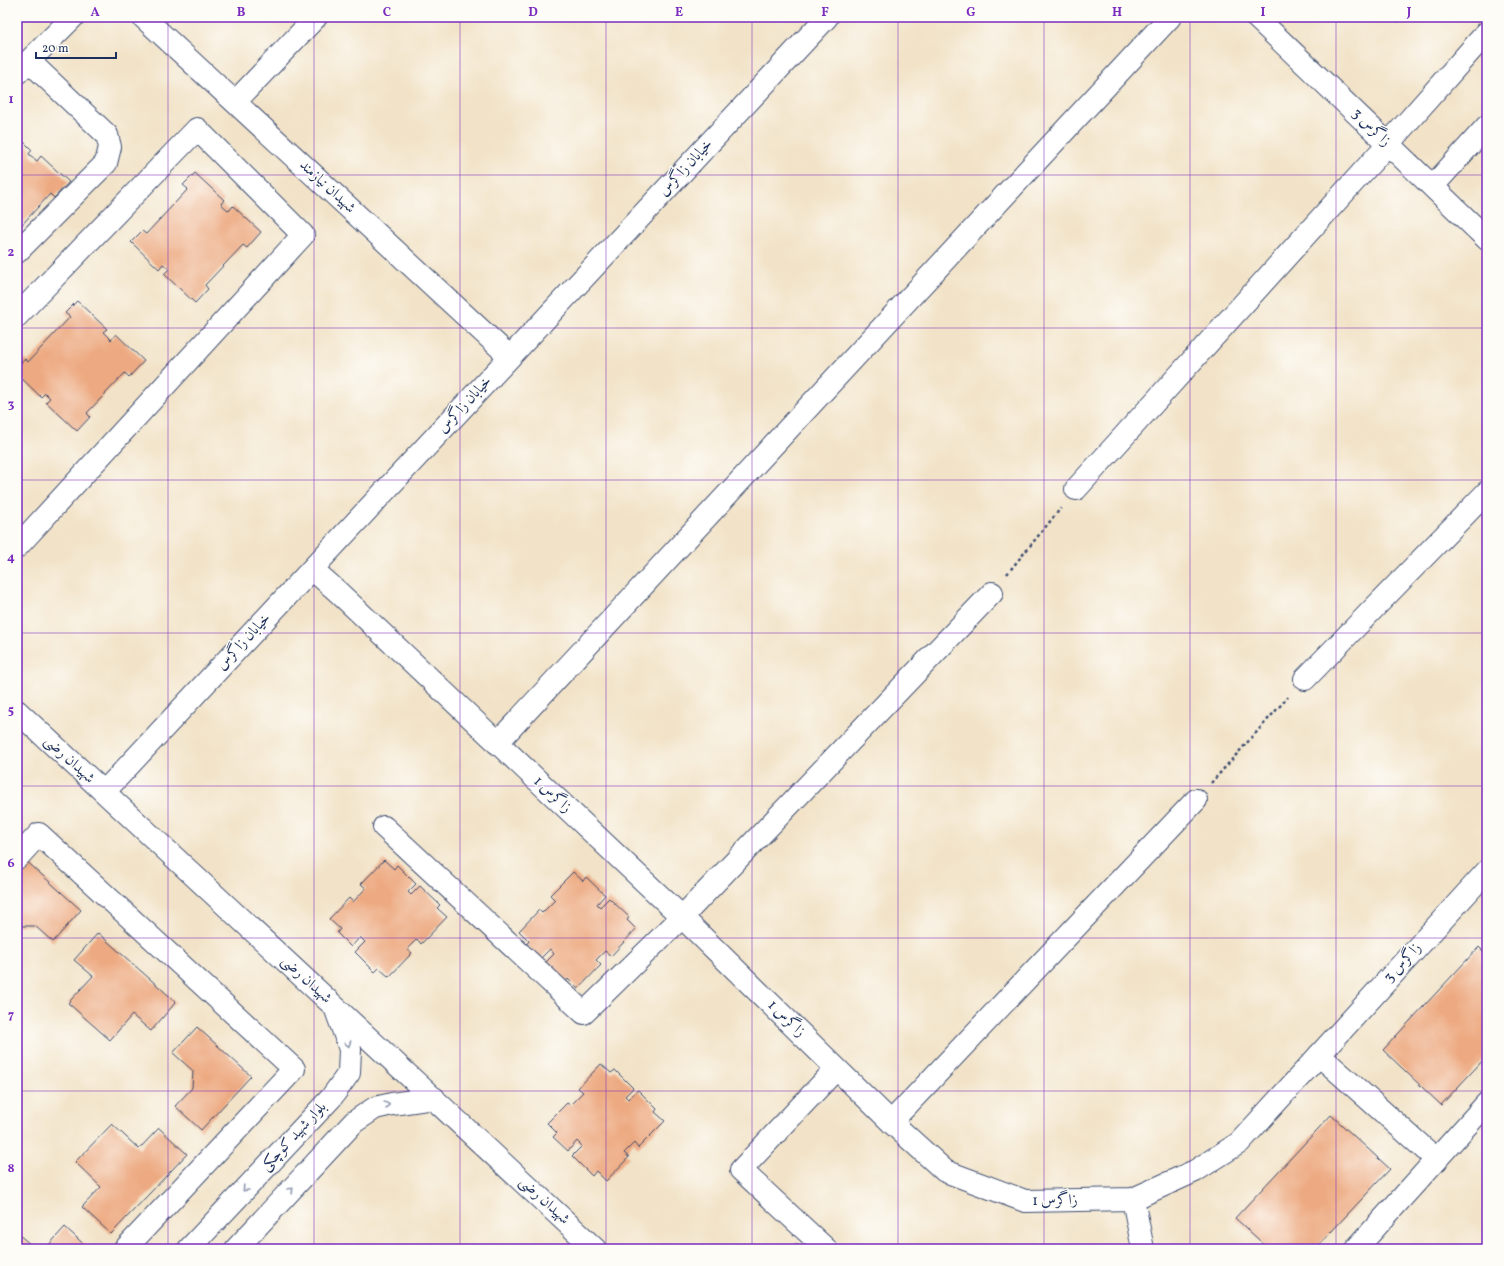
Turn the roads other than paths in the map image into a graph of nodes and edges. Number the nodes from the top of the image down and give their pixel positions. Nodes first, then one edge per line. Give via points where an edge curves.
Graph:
1 (73, 17) edge
2 (143, 17) edge
3 (316, 17) edge
4 (827, 17) edge
5 (1170, 17) edge
6 (1256, 17) edge
7 (1487, 32) edge
8 (23, 67) edge
9 (235, 102) junction
10 (1487, 126) edge
11 (1388, 144) junction
12 (1433, 186) junction
13 (1487, 239) edge
14 (17, 252) edge
15 (17, 316) edge
16 (510, 357) junction
17 (1076, 489) road end
18 (1487, 492) edge
19 (17, 547) edge
20 (312, 569) junction
21 (992, 593) road end
22 (1305, 679) road end
23 (17, 711) edge
24 (497, 742) junction
25 (104, 792) junction
26 (1196, 800) road end
27 (384, 827) dead end
28 (17, 858) edge
29 (1487, 871) edge
30 (682, 917) junction
31 (335, 1007) junction
32 (1320, 1055) junction
33 (836, 1069) junction
34 (331, 1098) junction
35 (434, 1098) junction
36 (1487, 1103) edge
37 (354, 1122) junction
38 (891, 1122) junction
39 (1437, 1160) junction
40 (1133, 1199) junction
41 (125, 1249) edge
42 (189, 1249) edge
43 (236, 1249) edge
44 (596, 1249) edge
45 (826, 1249) edge
46 (1143, 1249) edge
47 (1356, 1249) edge

1 - 8 street
2 - 9 street, شهیدان نیازمند
3 - 9 street
4 - 16 street, خیابان زاگرس
5 - 24 street
6 - 11 street, زاگرس 3
7 - 11 street
8 - 14 street via 107,135 110,147 106,163
9 - 16 street, شهیدان نیازمند
10 - 12 street
11 - 12 street, زاگرس 3
11 - 17 street
12 - 13 street, زاگرس 3
15 - 19 street via 197,130 303,234
16 - 20 street, خیابان زاگرس
18 - 22 street
20 - 24 street, زاگرس 1
20 - 25 street, خیابان زاگرس
21 - 30 street
23 - 25 street, شهیدان رضی
24 - 30 street, زاگرس 1
25 - 31 street, شهیدان رضی
26 - 38 street
27 - 30 street via 584,1013
28 - 41 street via 38,834 294,1069
29 - 32 street, زاگرس 3
30 - 33 street, زاگرس 1
31 -> 34 street, بلوار شهید کوچکی via 350,1049 349,1073
31 - 35 street, شهیدان رضی
32 - 39 street
32 - 40 street, زاگرس 1 via 1239,1143 1196,1171
33 - 38 street, زاگرس 1
33 - 45 street via 741,1170
34 - 37 street
34 -> 42 street, بلوار شهید کوچکی
37 -> 35 street via 376,1108
35 - 44 street, شهیدان رضی
36 - 39 street
43 -> 37 street
38 - 40 street, زاگرس 1 via 945,1172 1025,1202
39 - 47 street
40 - 46 street

